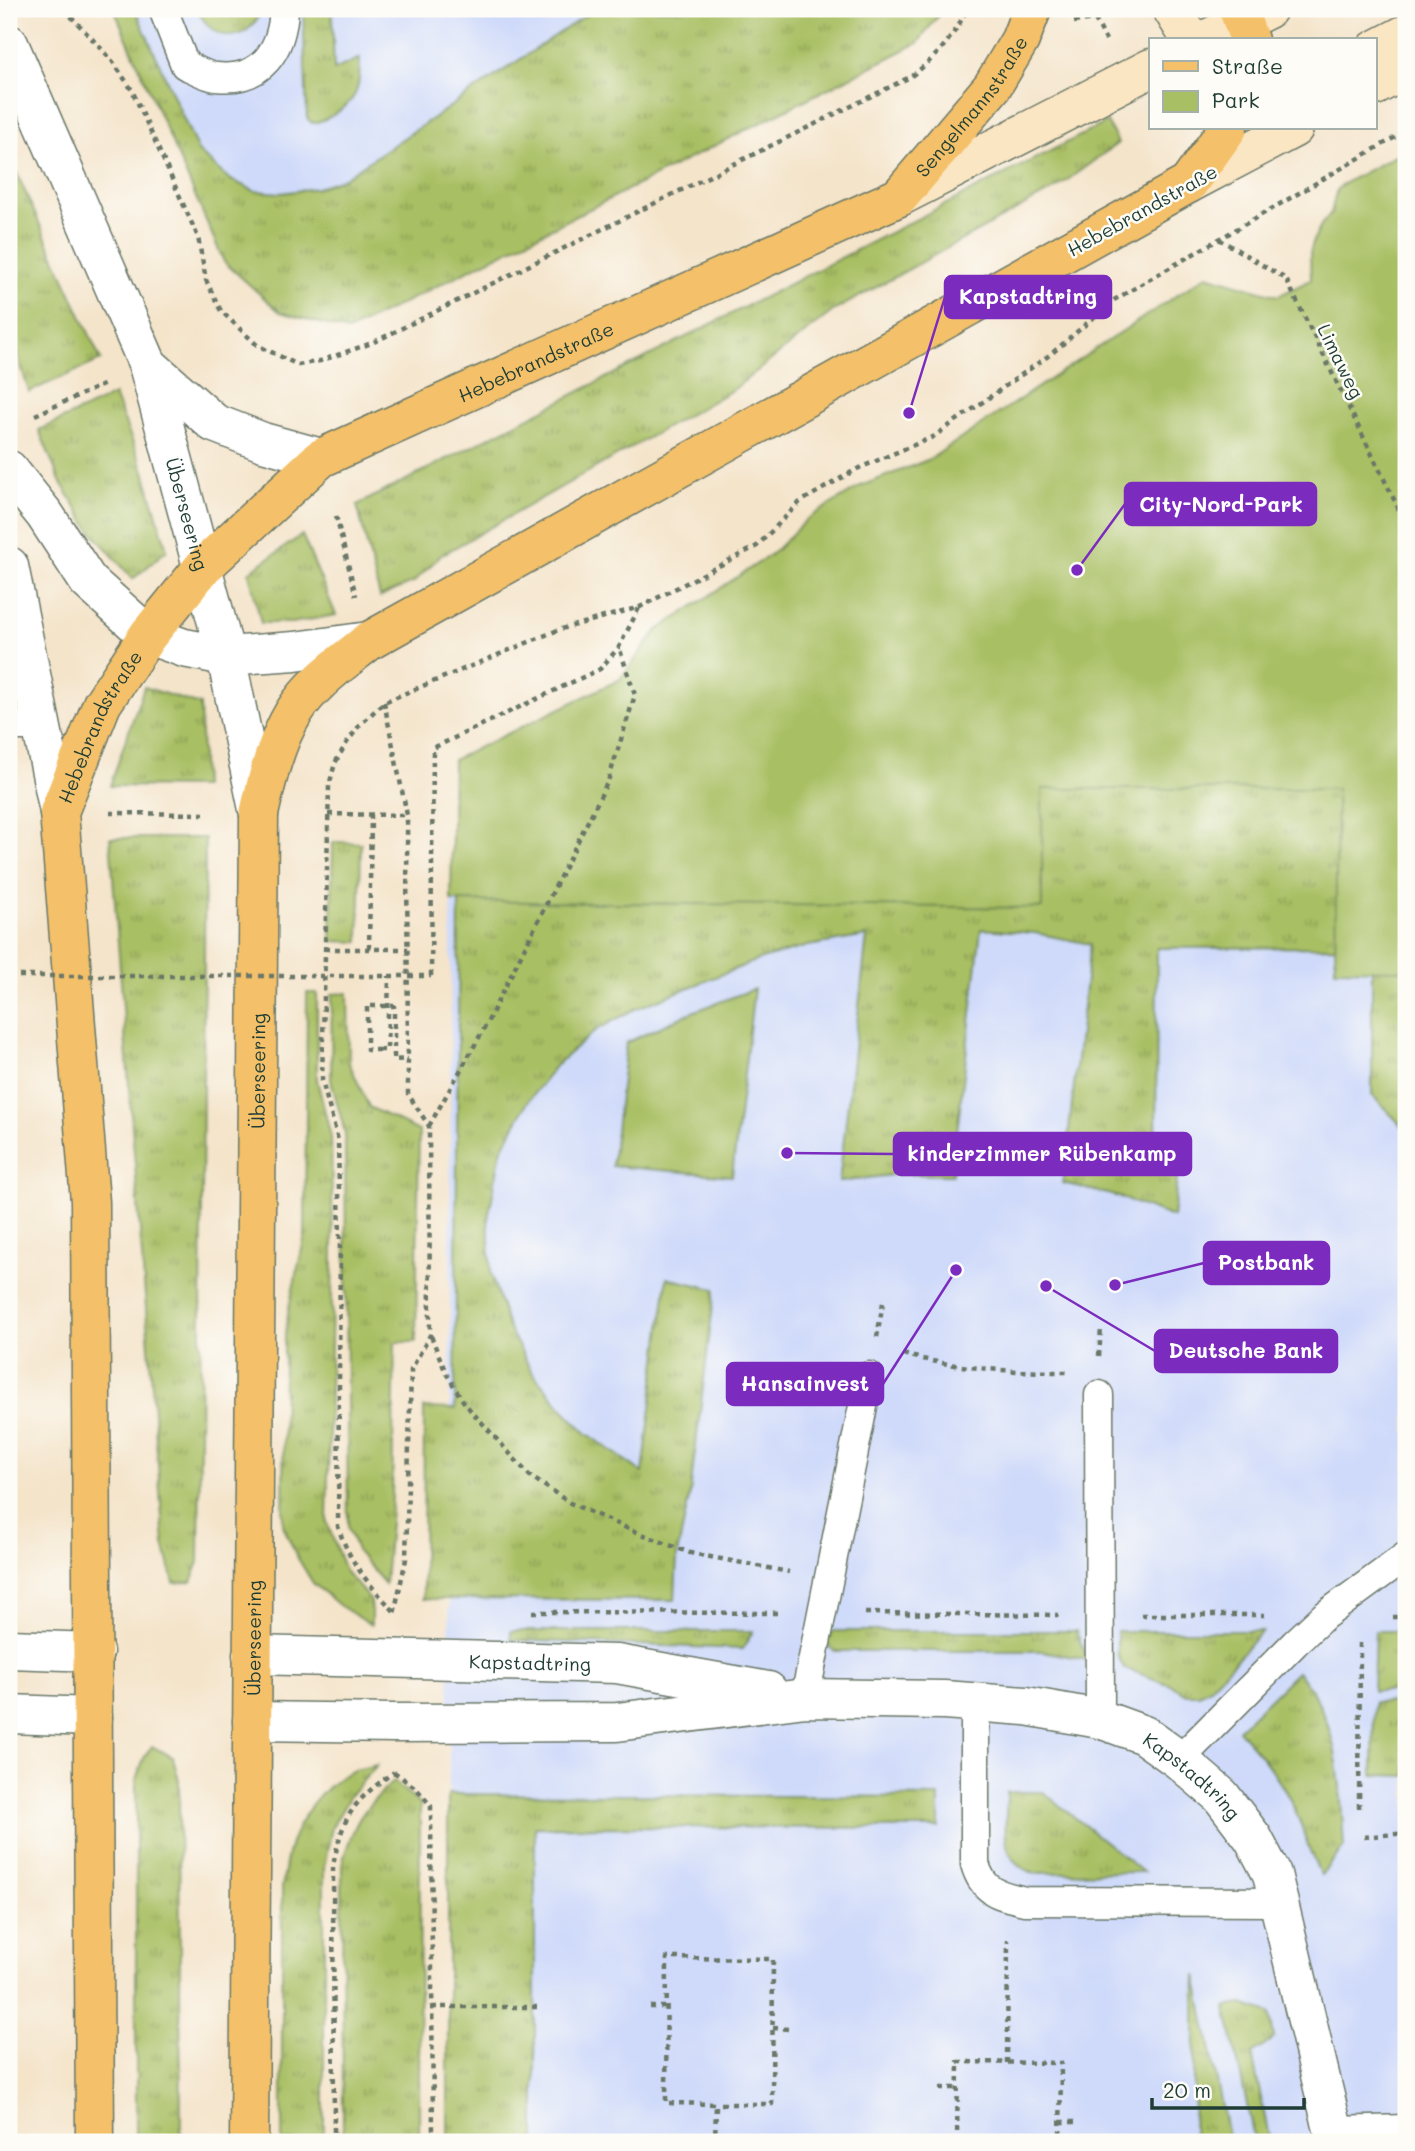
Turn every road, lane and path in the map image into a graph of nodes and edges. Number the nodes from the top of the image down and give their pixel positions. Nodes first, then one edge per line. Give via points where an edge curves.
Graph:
1 (64, 9) edge
2 (163, 9) edge
3 (284, 9) edge
4 (967, 9) edge
5 (1032, 9) edge
6 (1108, 9) edge
7 (1172, 9) edge
8 (1250, 20) edge
9 (1406, 34) edge
10 (1190, 38) edge
11 (1210, 38) edge
12 (1107, 41) dead end
13 (9, 44) edge
14 (1376, 49) edge
15 (1149, 69) edge
16 (1406, 69) edge
17 (1376, 85) edge
18 (1227, 130) edge
19 (1290, 130) edge
20 (1406, 131) edge
21 (1188, 184) junction
22 (899, 197) junction
23 (1219, 239) junction
24 (148, 365) junction
25 (109, 382) dead end
26 (35, 415) dead end
27 (321, 458) junction
28 (9, 470) edge
29 (336, 516) dead end
30 (1406, 524) edge
31 (9, 566) edge
32 (203, 567) junction
33 (640, 607) junction
34 (364, 624) junction
35 (148, 635) junction
36 (619, 647) junction
37 (226, 656) junction
38 (384, 702) junction
39 (25, 726) edge
40 (58, 812) junction
41 (110, 813) dead end
42 (204, 814) dead end
43 (259, 814) junction
44 (328, 814) junction
45 (371, 815) junction
46 (407, 815) junction
47 (325, 949) junction
48 (369, 949) junction
49 (408, 949) junction
50 (9, 976) edge
51 (389, 976) junction
52 (408, 1059) junction
53 (429, 1126) junction
54 (430, 1335) junction
55 (900, 1354) dead end
56 (1075, 1373) dead end
57 (869, 1376) dead end
58 (1099, 1395) dead end
59 (1406, 1496) edge
60 (1406, 1513) edge
61 (1406, 1556) edge
62 (828, 1580) junction
63 (394, 1612) junction
64 (408, 1612) dead end
65 (518, 1612) dead end
66 (822, 1613) junction
67 (1100, 1615) junction
68 (1324, 1616) junction
69 (1361, 1616) junction
70 (1406, 1617) edge
71 (9, 1649) edge
72 (94, 1652) junction
73 (252, 1655) junction
74 (805, 1698) junction
75 (975, 1702) junction
76 (9, 1714) edge
77 (93, 1717) junction
78 (1100, 1719) junction
79 (251, 1721) junction
80 (1179, 1760) junction
81 (1359, 1808) dead end
82 (1406, 1833) edge
83 (1364, 1837) dead end
84 (1281, 1902) junction
85 (1008, 1935) dead end
86 (432, 2007) junction
87 (540, 2007) dead end
88 (650, 2007) dead end
89 (667, 2007) junction
90 (772, 2028) junction
91 (789, 2029) dead end
92 (1007, 2063) junction
93 (940, 2088) dead end
94 (957, 2088) junction
95 (716, 2104) junction
96 (1060, 2122) junction
97 (1079, 2122) dead end
98 (1406, 2129) edge
99 (1335, 2136) edge
100 (95, 2142) edge
101 (248, 2142) edge
102 (334, 2142) edge
103 (433, 2142) edge
104 (715, 2142) edge
105 (957, 2142) edge
106 (1060, 2142) edge

1 - 4 path via 111,59 132,90 194,227 206,280 221,311 257,345 298,365 372,343 910,77 942,50
2 - 3 lane via 185,65 214,77 239,77 259,68 275,50
5 - 22 main road, Sengelmannstraße via 992,87
6 - 12 path via 1095,19
7 - 10 main road
8 - 11 main road
9 - 14 main road
13 - 24 street, Überseering
15 - 22 main road, Hebebrandstraße
16 - 17 main road
18 - 21 main road
19 - 21 main road, Hebebrandstraße
20 - 23 path
21 - 34 main road, Hebebrandstraße
22 - 27 main road, Hebebrandstraße
23 - 30 path, Limaweg via 1286,279
23 - 33 path via 1114,300 1051,354 933,437 856,470 800,502 757,546
24 - 27 street via 214,423
24 - 32 street, Überseering
25 - 26 path
27 - 32 main road, Hebebrandstraße
28 - 35 street via 88,581
29 - 34 path
31 - 39 street
32 - 35 main road, Hebebrandstraße
32 - 37 street, Überseering
33 - 36 path
33 - 38 path via 558,631
34 - 37 street via 295,651
34 - 43 main road, Hebebrandstraße via 295,711 272,758
35 - 37 street
35 - 40 main road, Hebebrandstraße via 102,704
36 - 51 path, bridge via 600,669 433,748 431,976
36 - 53 path via 635,695 608,781 485,1027
37 - 43 street, Überseering
38 - 44 path via 359,726 335,763
38 - 46 path
39 - 40 street
40 - 72 main road via 90,1202
41 - 42 path
43 - 73 main road, Überseering
44 - 45 path
44 - 47 path
45 - 46 path
45 - 48 path
46 - 49 path
47 - 48 path
47 - 63 path via 323,1081 338,1140 338,1527 363,1578
48 - 49 path
49 - 52 path
50 - 51 path, bridge
51 - 52 path, bridge via 387,1051 367,1051 367,1006 394,1006 394,1060
52 - 53 path via 408,1094
53 - 54 path
54 - 62 path via 465,1404 530,1476 570,1503 690,1553
54 - 63 path via 411,1370 406,1559
55 - 56 path via 986,1370
57 - 62 lane
58 - 67 lane
59 - 60 path
61 - 68 lane
62 - 66 lane
63 - 64 path
65 - 66 path
66 - 67 path
66 - 74 lane
67 - 68 path
67 - 78 lane
68 - 69 path
68 - 80 lane
69 - 70 path
69 - 81 path
71 - 72 street
72 - 77 main road
73 - 74 street, Kapstadtring via 617,1664
73 - 79 main road, Überseering
74 - 75 street, Kapstadtring
74 - 79 street, Kapstadtring via 617,1722
75 - 78 street, Kapstadtring
75 - 84 lane via 975,1864 980,1880 992,1891 1025,1901
76 - 77 street
77 - 100 main road
78 - 80 street, Kapstadtring via 1144,1735
79 - 101 main road, Überseering
80 - 84 street, Kapstadtring via 1221,1796 1253,1838
82 - 83 path
84 - 99 street, Kapstadtring
85 - 92 path
86 - 87 path
86 - 102 path via 431,1806 394,1772 354,1806 340,1831 333,1866
86 - 103 path
88 - 89 path
89 - 90 path via 667,1958 773,1959
89 - 95 path via 666,2103
90 - 91 path
90 - 95 path via 772,2104
92 - 94 path via 958,2062
92 - 96 path via 1061,2063
93 - 94 path
94 - 105 path
95 - 104 path
96 - 97 path
96 - 106 path
98 - 99 lane

